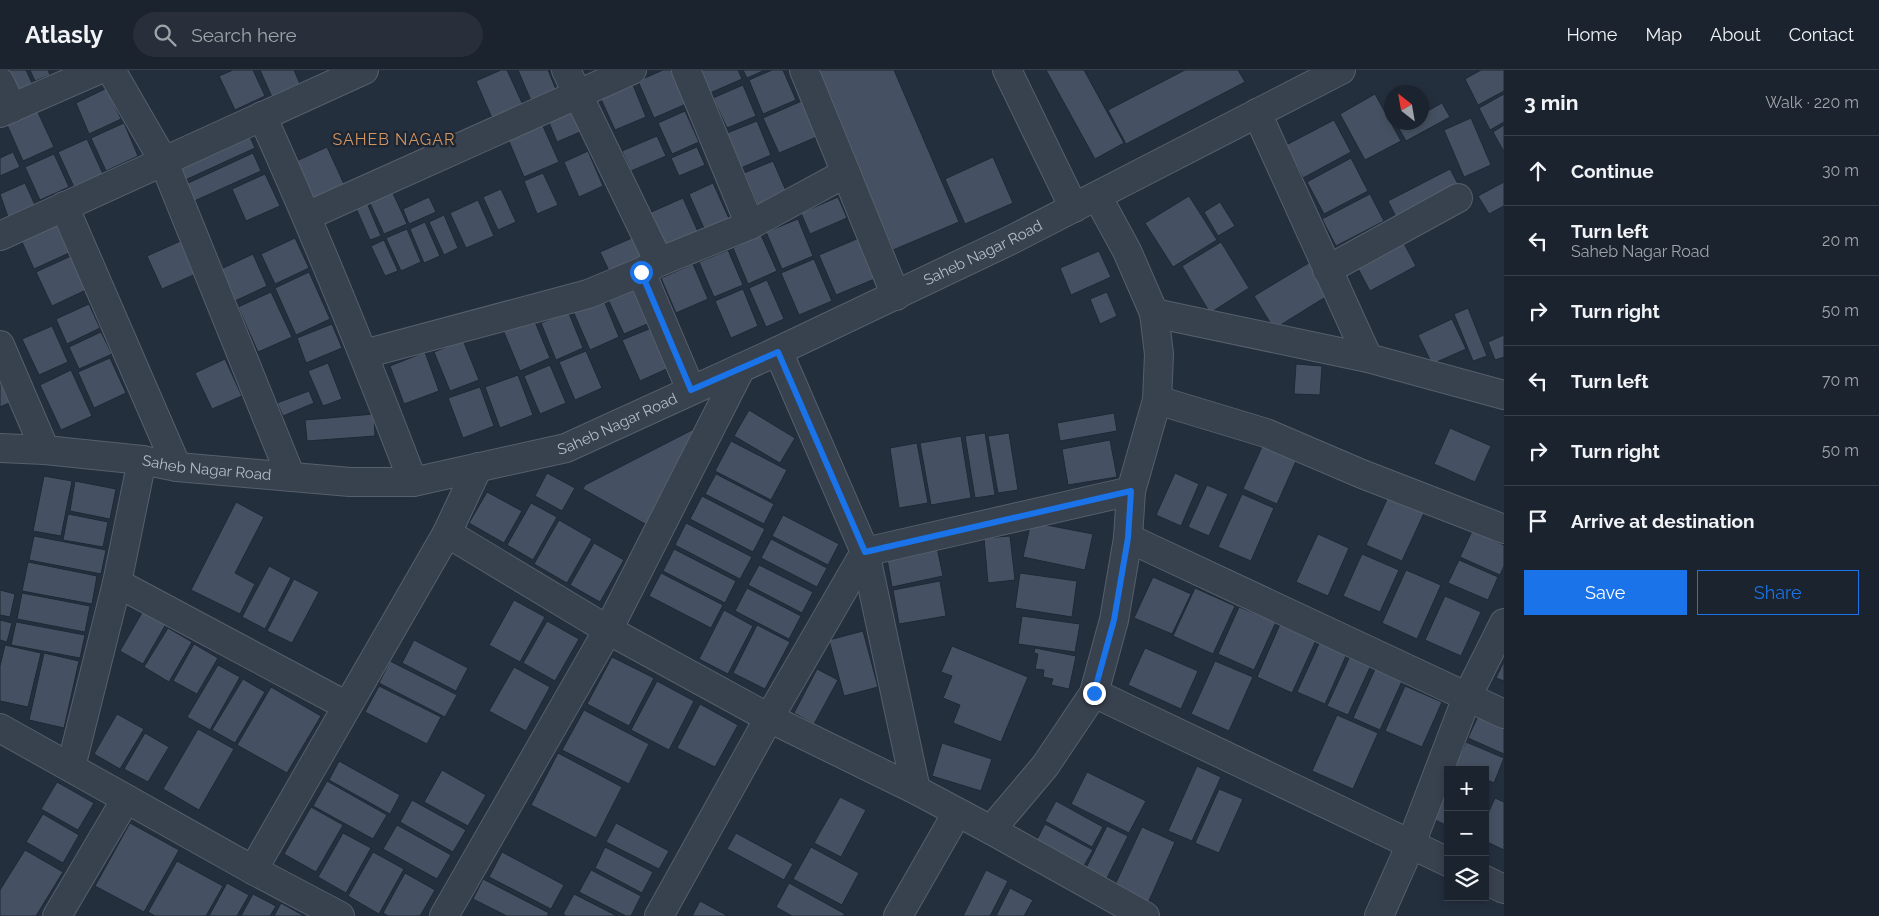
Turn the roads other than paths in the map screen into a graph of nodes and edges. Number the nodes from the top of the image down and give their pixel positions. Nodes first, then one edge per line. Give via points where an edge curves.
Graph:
1 (98, 70) edge
2 (111, 70) edge
3 (364, 70) edge
4 (566, 70) edge
5 (632, 70) edge
6 (686, 70) edge
7 (804, 70) edge
8 (1006, 70) edge
9 (1341, 70) edge
10 (0, 82) edge
11 (578, 94) junction
12 (6, 111) edge
13 (1257, 114) junction
14 (262, 116) junction
15 (164, 160) junction
16 (846, 173) junction
17 (1458, 198) dead end
18 (1085, 202) junction
19 (64, 206) junction
20 (307, 216) junction
21 (750, 225) junction
22 (0, 236) edge
23 (650, 267) junction
24 (1328, 270) junction
25 (896, 296) junction
26 (1154, 313) junction
27 (0, 345) edge
28 (778, 352) junction
29 (364, 354) junction
30 (1368, 358) junction
31 (741, 368) junction
32 (691, 390) junction
33 (1504, 395) edge
34 (1157, 400) junction
35 (0, 448) edge
36 (45, 450) junction
37 (142, 460) junction
38 (177, 467) junction
39 (478, 467) junction
40 (291, 477) junction
41 (413, 482) junction
42 (1131, 491) junction
43 (1504, 529) edge
44 (447, 533) junction
45 (1128, 538) junction
46 (865, 552) junction
47 (117, 583) junction
48 (1504, 623) edge
49 (608, 630) junction
50 (1094, 693) junction
51 (1467, 697) junction
52 (347, 706) junction
53 (1504, 714) edge
54 (769, 718) junction
55 (0, 728) edge
56 (72, 767) junction
57 (916, 790) junction
58 (126, 799) junction
59 (957, 813) junction
60 (991, 830) junction
61 (1411, 844) junction
62 (1444, 860) edge
63 (253, 870) junction
64 (1489, 882) edge
65 (1504, 889) edge
66 (57, 916) edge
67 (340, 916) edge
68 (444, 916) edge
69 (659, 916) edge
70 (898, 916) edge
71 (1145, 916) edge
72 (1379, 916) edge

1 - 12 street
2 - 15 street
3 - 14 street
4 - 11 street
5 - 11 street
6 - 21 street
7 - 16 street
8 - 18 street
9 - 13 street, Saheb Nagar Road
10 - 12 street
11 - 20 street
11 - 23 street
13 - 18 street, Saheb Nagar Road
13 - 24 street
14 - 15 street
14 - 20 street
15 - 19 street
15 - 40 street
16 - 21 street
16 - 25 street
17 - 24 street
18 - 25 street, Saheb Nagar Road
18 - 26 street via 1127,251
19 - 22 street
19 - 38 street
20 - 29 street
21 - 23 street
23 - 29 street via 588,294
23 - 32 street
24 - 30 street
25 - 28 street, Saheb Nagar Road
26 - 30 street
26 - 34 street via 1159,354
27 - 36 street
28 - 31 street, Saheb Nagar Road
28 - 46 street
29 - 41 street
30 - 33 street
31 - 32 street, Saheb Nagar Road
31 - 49 street
32 - 39 street, Saheb Nagar Road via 566,448
34 - 42 street
34 - 43 street via 1266,432 1362,474
35 - 36 street, Saheb Nagar Road
36 - 37 street, Saheb Nagar Road
37 - 38 street, Saheb Nagar Road
37 - 47 street
38 - 40 street, Saheb Nagar Road
39 - 41 street, Saheb Nagar Road
39 - 44 street
40 - 41 street, Saheb Nagar Road via 350,482
42 - 45 street
42 - 46 street
44 - 49 street
44 - 52 street
45 - 50 street via 1114,620
45 - 51 street
46 - 54 street
46 - 57 street
47 - 52 street
47 - 56 street
48 - 51 street
49 - 54 street
49 - 68 street
50 - 60 street via 1045,766
50 - 61 street
51 - 53 street
51 - 61 street
52 - 63 street
54 - 57 street
54 - 69 street
55 - 56 street
56 - 58 street
57 - 59 street
58 - 63 street
58 - 66 street
59 - 60 street
59 - 70 street
60 - 71 street
61 - 62 street
61 - 72 street
63 - 67 street
64 - 65 street

